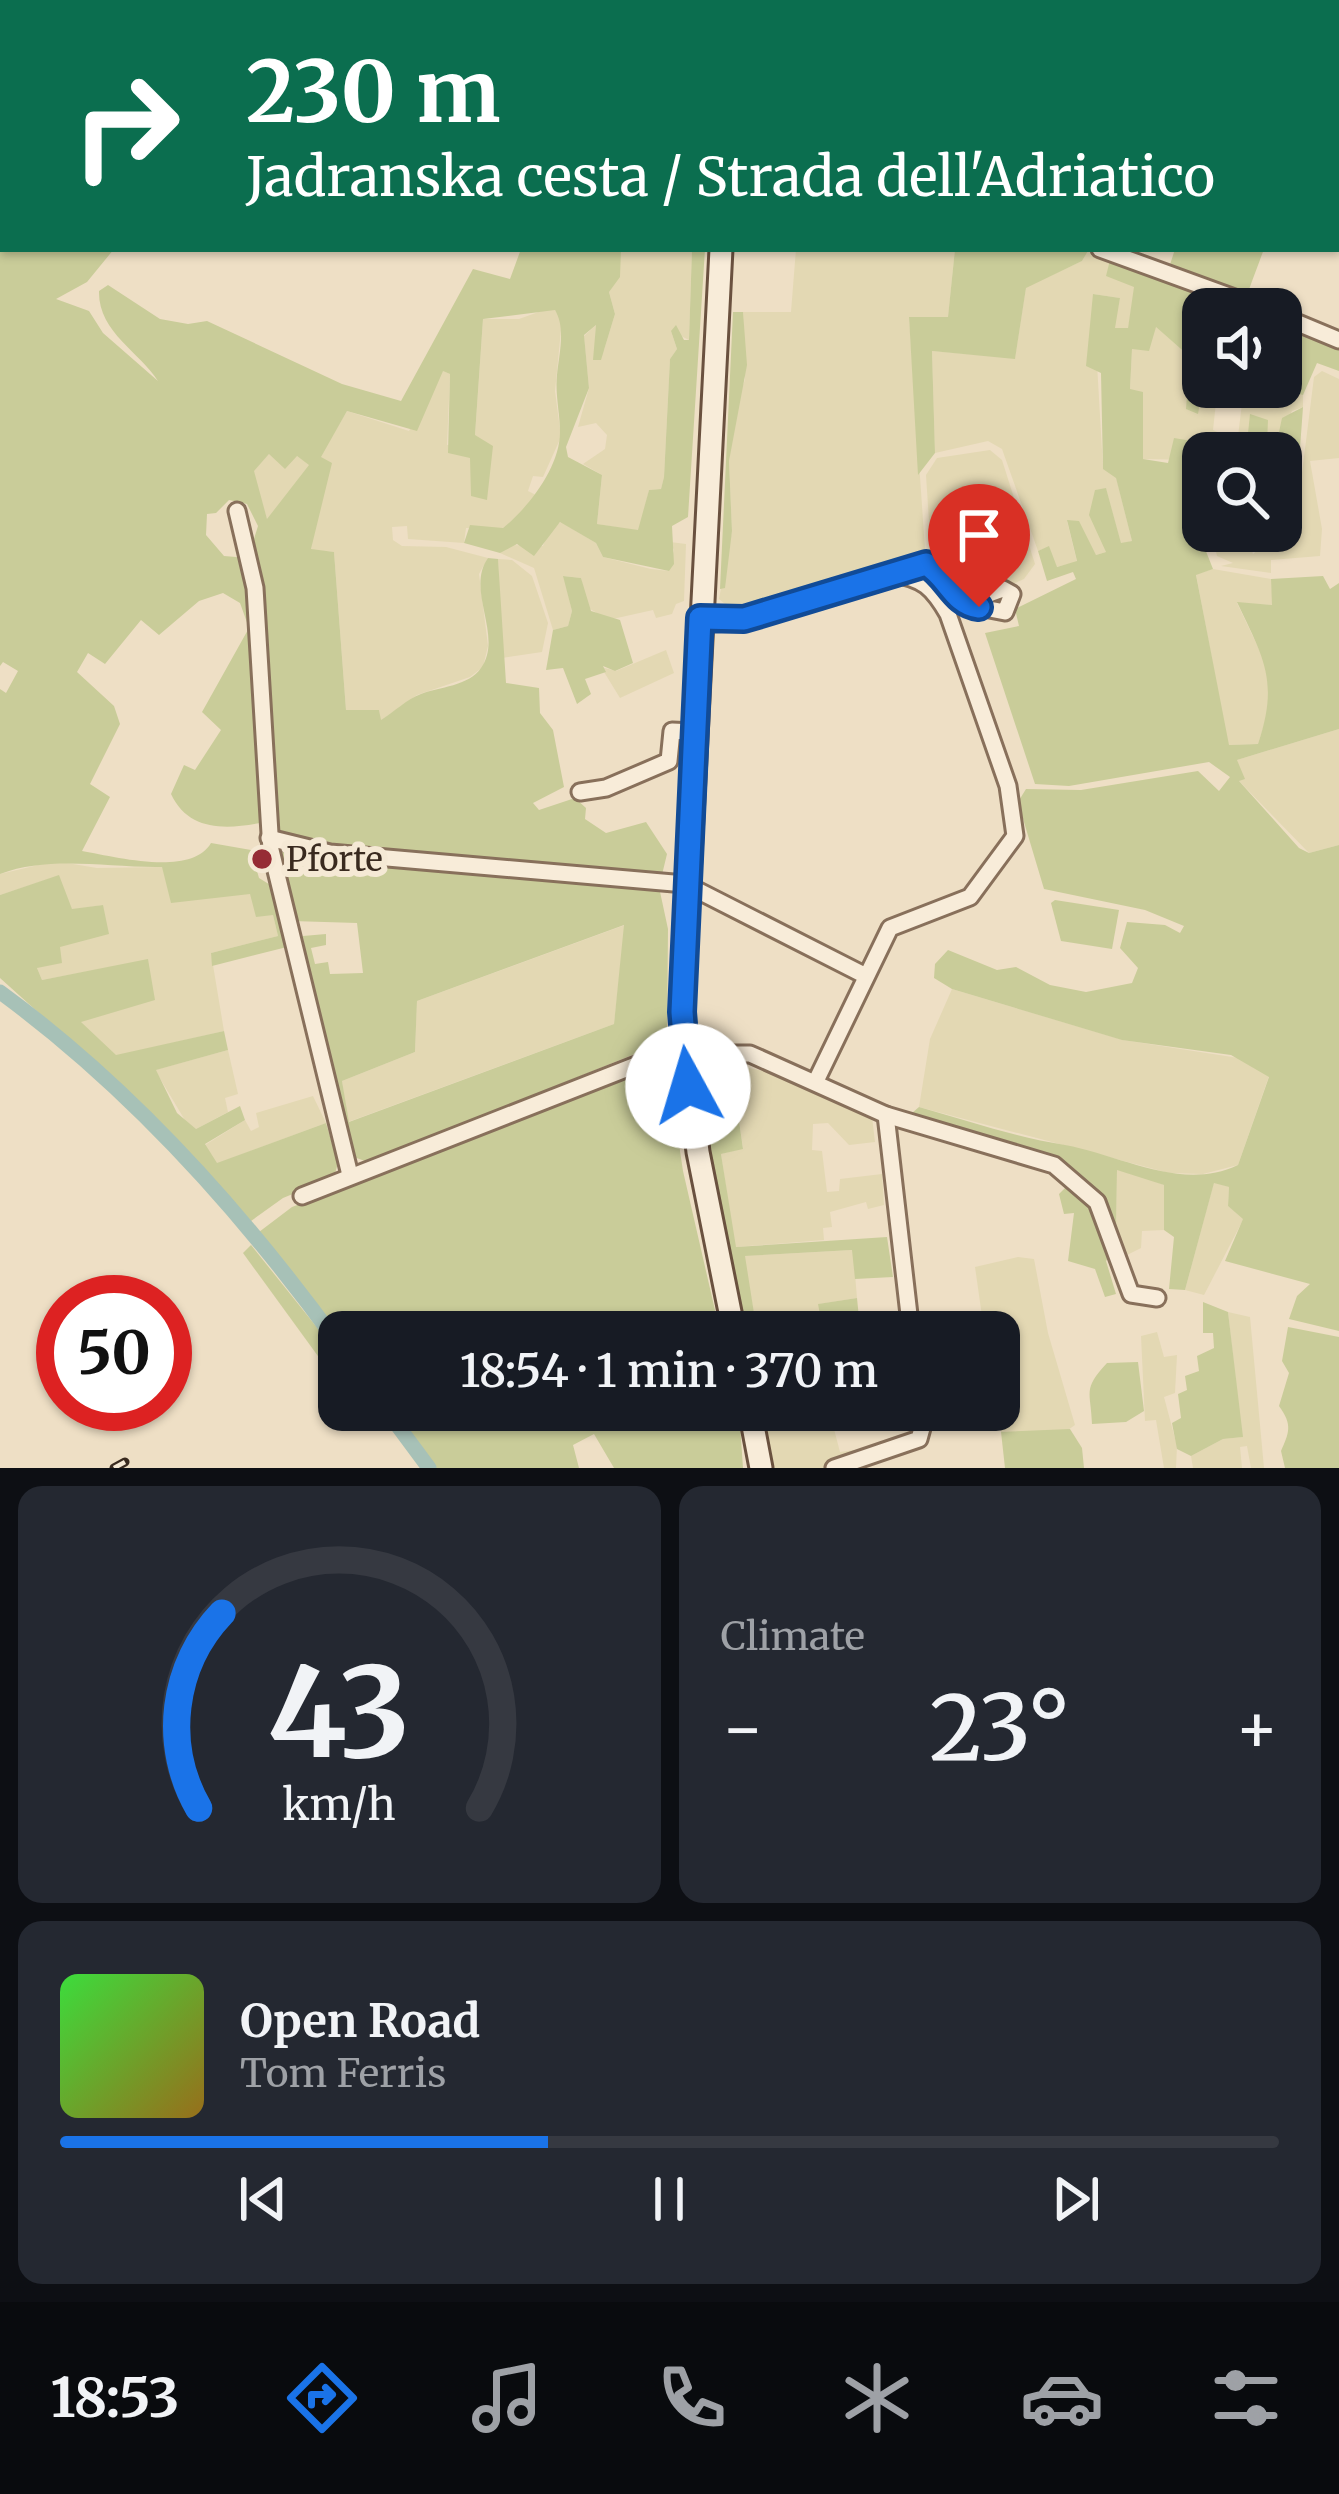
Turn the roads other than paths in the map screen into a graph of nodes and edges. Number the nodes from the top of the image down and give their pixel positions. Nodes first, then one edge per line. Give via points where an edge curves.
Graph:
1 (721, 252) edge
2 (1108, 252) edge
3 (1207, 288) edge
4 (1302, 325) edge
5 (1339, 340) edge
6 (237, 511) dead end
7 (893, 574) junction
8 (979, 607) dead end
9 (700, 618) junction
10 (693, 732) junction
11 (580, 792) dead end
12 (269, 838) junction
13 (685, 884) junction
14 (866, 976) junction
15 (683, 1053) junction
16 (815, 1081) junction
17 (886, 1114) junction
18 (350, 1175) junction
19 (302, 1196) dead end
20 (1157, 1298) dead end
21 (730, 1311) edge
22 (909, 1311) edge
23 (754, 1431) edge
24 (921, 1431) edge
25 (761, 1468) edge
26 (834, 1468) edge

1 - 9 main road
2 - 3 street
4 - 5 street
6 - 12 street via 254,588
7 - 8 street via 926,564 958,599
7 - 9 street via 744,619
7 - 14 street via 934,590 948,614 1008,786 1015,836 970,898 890,928
9 - 10 main road
10 - 11 street via 672,731 669,761 653,770
10 - 13 main road
12 - 13 street via 330,853
12 - 18 street
13 - 14 street
13 - 15 main road
14 - 16 street
15 - 16 street via 750,1054
15 - 18 street
15 - 21 main road
16 - 17 street
17 - 20 street via 1054,1165 1096,1202 1132,1294
17 - 22 street
18 - 19 street
23 - 25 main road
24 - 26 street

